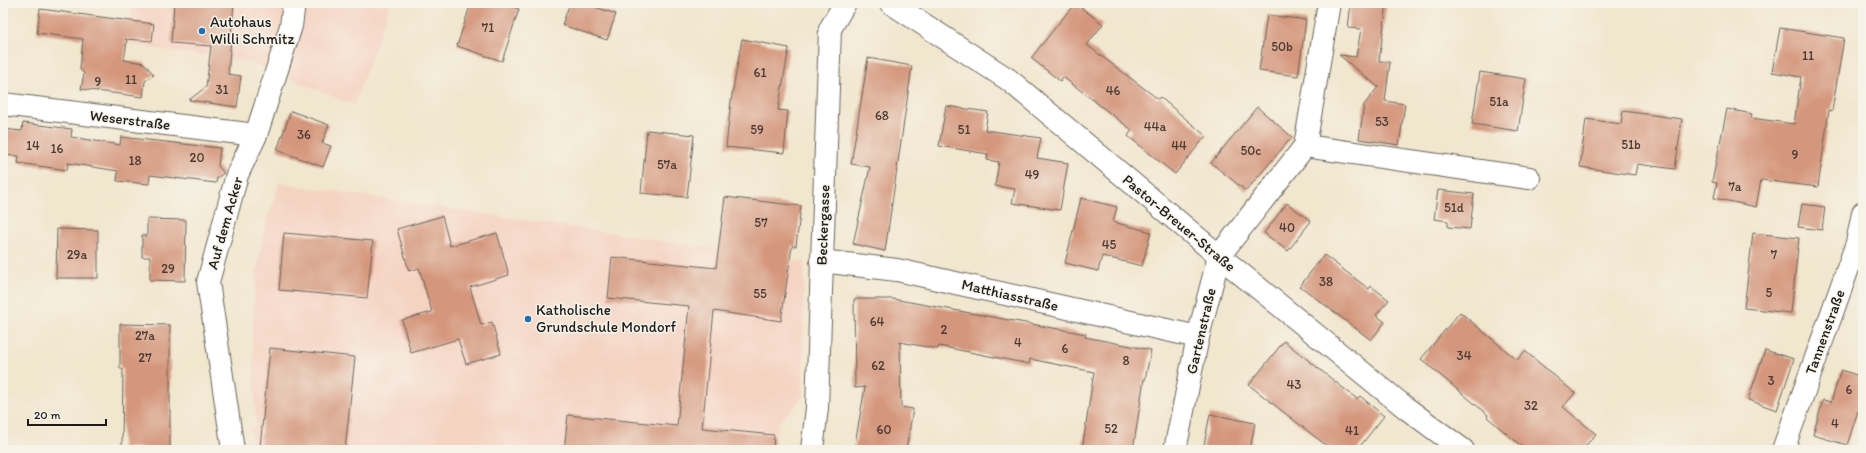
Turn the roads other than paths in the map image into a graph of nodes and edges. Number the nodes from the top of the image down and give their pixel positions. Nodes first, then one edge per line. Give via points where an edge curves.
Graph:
1 (294, 3) edge
2 (845, 3) edge
3 (891, 3) edge
4 (1328, 3) edge
5 (3, 104) edge
6 (256, 136) junction
7 (1305, 146) junction
8 (1529, 178) dead end
9 (1863, 213) edge
10 (1860, 244) edge
11 (1219, 256) junction
12 (821, 261) junction
13 (1198, 337) junction
14 (233, 450) edge
15 (812, 450) edge
16 (1175, 450) edge
17 (1463, 450) edge
18 (1783, 450) edge

1 - 6 street, Auf dem Acker via 292,26
2 - 12 street, Beckergasse via 830,29
3 - 11 street, Pastor-Breuer-Straße via 1009,80
4 - 7 street, Gartenstraße
5 - 6 street, Weserstraße
6 - 14 street, Auf dem Acker via 237,175 208,282
7 - 8 street
7 - 11 street, Gartenstraße
9 - 10 street, Tannenstraße
10 - 18 street, Tannenstraße
11 - 13 street, Gartenstraße
11 - 17 street, Pastor-Breuer-Straße via 1406,408
12 - 13 street, Matthiasstraße via 897,270
12 - 15 street, Beckergasse via 817,408
13 - 16 street, Gartenstraße

